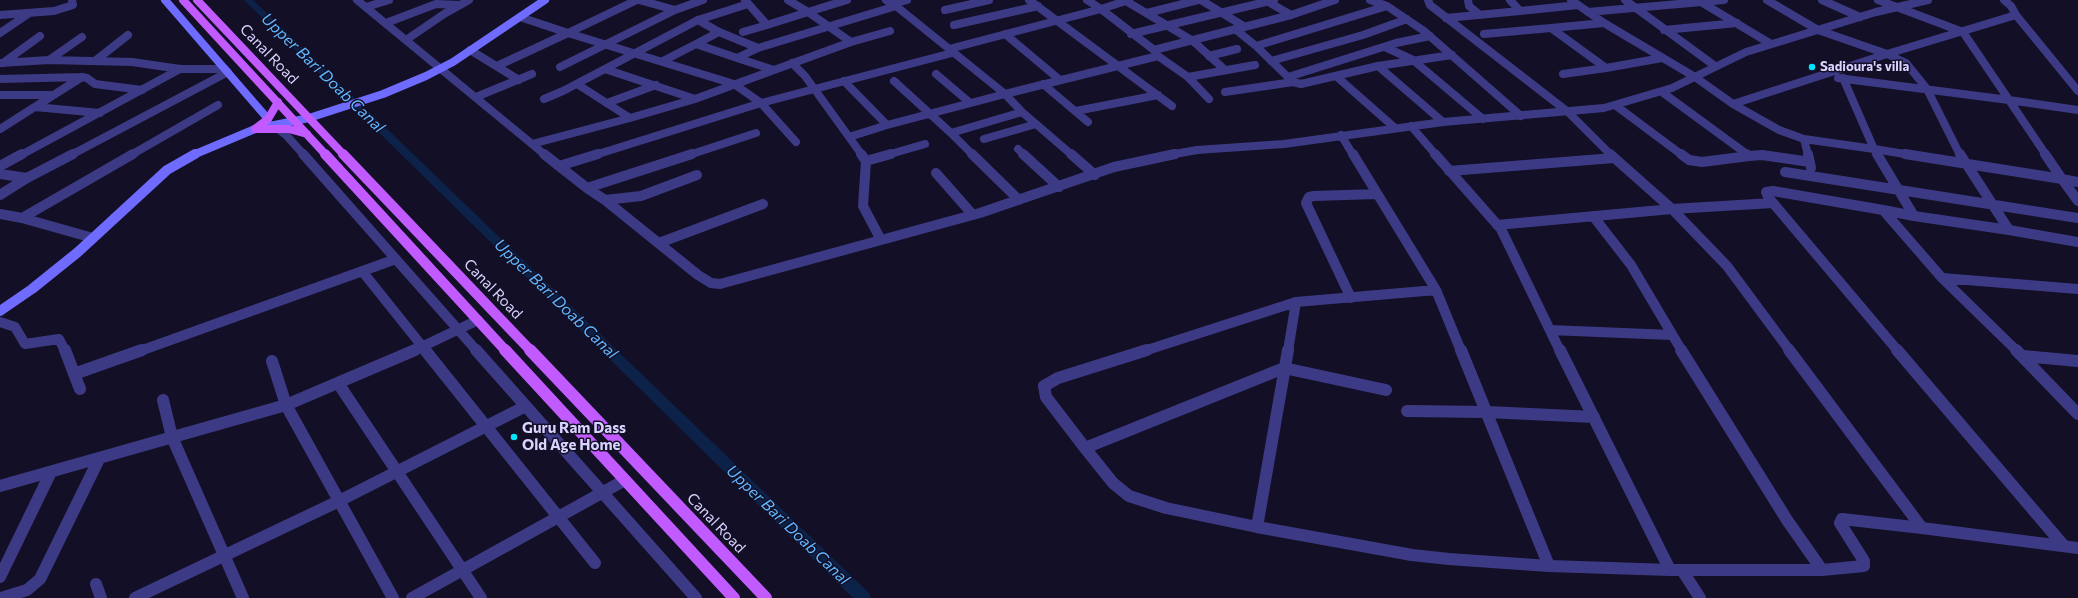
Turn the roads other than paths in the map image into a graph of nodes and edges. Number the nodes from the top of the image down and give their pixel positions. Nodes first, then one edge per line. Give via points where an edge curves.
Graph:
1 (72, 0) edge
2 (165, 0) edge
3 (183, 0) edge
4 (197, 0) edge
5 (357, 0) edge
6 (389, 0) edge
7 (469, 0) edge
8 (545, 0) edge
9 (638, 0) edge
10 (703, 0) edge
11 (789, 0) edge
12 (846, 0) edge
13 (907, 0) edge
14 (989, 0) edge
15 (1029, 0) edge
16 (1087, 0) edge
17 (1128, 0) edge
18 (1200, 0) edge
19 (1335, 0) edge
20 (1370, 0) edge
21 (1428, 0) edge
22 (1468, 0) edge
23 (1510, 0) edge
24 (1626, 0) edge
25 (1724, 0) edge
26 (1767, 0) edge
27 (1822, 0) edge
28 (1878, 0) edge
29 (1928, 0) edge
30 (2004, 0) edge
31 (1269, 1) edge
32 (747, 2) edge
33 (1575, 2) edge
34 (1701, 2) edge
35 (892, 3) edge
36 (460, 5) junction
37 (1038, 6) junction
38 (1387, 6) junction
39 (366, 7) junction
40 (1895, 8) junction
41 (1636, 9) junction
42 (675, 10) junction
43 (945, 10) dead end
44 (1101, 10) junction
45 (1520, 11) junction
46 (808, 12) junction
47 (1588, 12) junction
48 (1147, 13) junction
49 (1222, 13) junction
50 (0, 14) edge
51 (28, 14) junction
52 (1291, 15) junction
53 (1480, 15) junction
54 (2016, 15) junction
55 (520, 17) junction
56 (1860, 17) junction
57 (1446, 18) junction
58 (1407, 19) junction
59 (698, 20) junction
60 (1058, 21) junction
61 (386, 23) junction
62 (1604, 23) junction
63 (1737, 23) junction
64 (954, 24) dead end
65 (767, 26) junction
66 (830, 26) junction
67 (1171, 26) junction
68 (1245, 27) junction
69 (1551, 28) junction
70 (1235, 30) junction
71 (1664, 30) junction
72 (1818, 30) junction
73 (890, 31) dead end
74 (719, 32) junction
75 (743, 32) dead end
76 (1963, 32) junction
77 (0, 33) edge
78 (568, 33) junction
79 (1005, 34) junction
80 (1131, 34) junction
81 (1484, 34) dead end
82 (128, 35) dead end
83 (40, 36) dead end
84 (1430, 36) junction
85 (82, 37) dead end
86 (406, 40) junction
87 (1193, 41) junction
88 (851, 42) junction
89 (608, 43) junction
90 (696, 44) junction
91 (1771, 44) junction
92 (1256, 46) junction
93 (1385, 47) junction
94 (758, 48) junction
95 (1237, 49) dead end
96 (470, 50) junction
97 (951, 51) junction
98 (635, 52) junction
99 (1156, 53) junction
100 (1887, 54) junction
101 (1452, 55) junction
102 (1209, 56) junction
103 (737, 58) junction
104 (1662, 58) junction
105 (49, 60) junction
106 (1413, 60) junction
107 (95, 61) junction
108 (663, 61) junction
109 (1272, 61) junction
110 (792, 63) junction
111 (1, 64) edge
112 (1255, 65) dead end
113 (497, 66) junction
114 (1117, 66) junction
115 (1378, 66) junction
116 (1715, 66) junction
117 (441, 68) junction
118 (560, 68) dead end
119 (1606, 68) junction
120 (180, 69) junction
121 (605, 69) junction
122 (774, 70) junction
123 (1225, 70) junction
124 (227, 71) junction
125 (532, 74) dead end
126 (936, 74) dead end
127 (1563, 74) dead end
128 (1336, 76) junction
129 (1824, 76) junction
130 (82, 77) junction
131 (1188, 77) junction
132 (1695, 77) junction
133 (1843, 78) junction
134 (0, 79) edge
135 (519, 80) junction
136 (1060, 80) junction
137 (1291, 80) junction
138 (844, 81) junction
139 (894, 81) dead end
140 (577, 84) junction
141 (734, 84) junction
142 (1043, 84) junction
143 (656, 85) junction
144 (813, 88) junction
145 (1927, 89) junction
146 (142, 90) junction
147 (2078, 91) edge
148 (1225, 92) dead end
149 (1662, 92) junction
150 (1005, 94) junction
151 (0, 95) edge
152 (54, 95) junction
153 (1158, 95) junction
154 (476, 97) junction
155 (544, 98) dead end
156 (695, 99) junction
157 (1209, 99) dead end
158 (2009, 100) junction
159 (278, 102) junction
160 (969, 102) junction
161 (607, 103) junction
162 (761, 103) junction
163 (1733, 104) junction
164 (218, 105) dead end
165 (1615, 105) junction
166 (1172, 106) dead end
167 (35, 107) junction
168 (2078, 110) edge
169 (1076, 111) junction
170 (100, 112) junction
171 (1022, 112) junction
172 (1568, 112) junction
173 (930, 114) junction
174 (1521, 116) junction
175 (310, 118) junction
176 (630, 118) junction
177 (268, 119) junction
178 (1482, 119) junction
179 (295, 120) junction
180 (1088, 122) dead end
181 (1443, 122) junction
182 (1036, 124) junction
183 (887, 125) junction
184 (1411, 126) junction
185 (1395, 128) junction
186 (0, 129) edge
187 (255, 129) junction
188 (278, 129) junction
189 (951, 133) junction
190 (307, 134) junction
191 (756, 134) dead end
192 (1341, 135) junction
193 (849, 137) junction
194 (984, 139) dead end
195 (1804, 139) junction
196 (796, 142) dead end
197 (532, 144) junction
198 (925, 144) dead end
199 (1018, 149) dead end
200 (1874, 149) junction
201 (1749, 156) junction
202 (1614, 158) junction
203 (866, 161) junction
204 (1810, 162) junction
205 (1965, 164) junction
206 (0, 166) edge
207 (559, 166) junction
208 (1449, 171) junction
209 (1785, 172) dead end
210 (936, 173) dead end
211 (0, 174) edge
212 (697, 175) dead end
213 (1095, 175) junction
214 (1813, 176) junction
215 (27, 178) junction
216 (2062, 179) junction
217 (2078, 182) edge
218 (1059, 187) junction
219 (587, 188) junction
220 (1898, 189) junction
221 (1377, 194) junction
222 (0, 195) edge
223 (605, 200) junction
224 (1019, 200) junction
225 (2078, 201) edge
226 (1773, 203) junction
227 (763, 204) dead end
228 (1992, 204) junction
229 (1672, 209) junction
230 (1883, 210) junction
231 (0, 214) edge
232 (973, 215) junction
233 (1593, 216) junction
234 (1914, 216) junction
235 (22, 218) junction
236 (2078, 218) edge
237 (1497, 225) junction
238 (2009, 230) junction
239 (93, 238) junction
240 (881, 240) junction
241 (2078, 242) edge
242 (659, 243) junction
243 (396, 259) junction
244 (362, 271) junction
245 (1942, 278) junction
246 (2078, 289) edge
247 (1436, 290) junction
248 (1351, 298) junction
249 (1296, 302) junction
250 (0, 311) edge
251 (478, 320) junction
252 (0, 322) edge
253 (459, 330) junction
254 (1550, 330) junction
255 (1672, 335) junction
256 (421, 347) junction
257 (2023, 356) junction
258 (272, 361) dead end
259 (2078, 361) edge
260 (1284, 368) junction
261 (74, 374) junction
262 (338, 383) junction
263 (80, 389) dead end
264 (1386, 390) dead end
265 (163, 400) dead end
266 (286, 405) junction
267 (526, 406) junction
268 (1407, 411) dead end
269 (1488, 412) junction
270 (2078, 414) edge
271 (1594, 417) junction
272 (486, 426) junction
273 (172, 437) junction
274 (1085, 448) junction
275 (99, 459) junction
276 (51, 472) junction
277 (396, 472) junction
278 (625, 480) junction
279 (0, 486) edge
280 (602, 493) junction
281 (339, 501) junction
282 (558, 518) junction
283 (1257, 527) junction
284 (1922, 528) junction
285 (2064, 546) junction
286 (2078, 548) edge
287 (224, 555) junction
288 (595, 563) dead end
289 (1549, 566) junction
290 (462, 570) junction
291 (1676, 570) junction
292 (1822, 570) junction
293 (0, 577) edge
294 (96, 584) dead end
295 (693, 597) edge
296 (1, 598) edge
297 (101, 598) edge
298 (135, 598) edge
299 (243, 598) edge
300 (393, 598) edge
301 (412, 598) edge
302 (481, 598) edge
303 (734, 598) edge
304 (766, 598) edge
305 (1700, 598) edge

1 - 51 street via 73,5 66,8
2 - 124 street
3 - 159 main road, Canal Road
4 - 175 main road, Canal Road
5 - 39 street
6 - 39 street
7 - 36 street
8 - 55 street
9 - 42 street
9 - 78 street
10 - 42 street
11 - 46 street
12 - 46 street
13 - 35 street
14 - 43 street
15 - 37 street
16 - 44 street
17 - 44 street
17 - 48 street
18 - 48 street
18 - 49 street
19 - 52 street
20 - 38 street
21 - 57 street via 1430,5
22 - 53 street via 1469,6
23 - 45 street
24 - 41 street
25 - 34 street
26 - 72 street
27 - 56 street
28 - 40 street
29 - 40 street
30 - 54 street
31 - 49 street
31 - 52 street
32 - 59 street
32 - 65 street
33 - 45 street
33 - 47 street
34 - 41 street
34 - 63 street
35 - 66 street
35 - 97 street
36 - 61 street via 436,4
36 - 86 street
37 - 60 street
37 - 64 street
38 - 58 street
38 - 92 street
39 - 61 street
40 - 56 street
40 - 76 street
41 - 47 street
41 - 71 street
42 - 89 street
44 - 60 street
44 - 80 street
45 - 53 street
46 - 65 street
46 - 66 street
47 - 62 street
48 - 67 street
49 - 67 street
49 - 68 street
50 - 51 street
51 - 77 street
52 - 68 street
53 - 57 street
54 - 76 street
54 - 147 street
55 - 78 street
55 - 96 street
56 - 72 street
57 - 172 street
58 - 84 street
58 - 109 street via 1364,36
59 - 74 street
59 - 98 street
60 - 79 street
60 - 114 street
61 - 86 street
62 - 69 street
62 - 104 street
63 - 71 street
63 - 91 street
65 - 75 street
66 - 88 street
66 - 94 street
67 - 80 street
67 - 87 street
68 - 70 street
69 - 81 street
69 - 119 street
70 - 87 street
70 - 92 street
71 - 116 street
72 - 91 street
72 - 100 street
73 - 88 street
74 - 90 street
74 - 94 street
76 - 100 street
76 - 158 street
78 - 89 street
78 - 113 street
79 - 97 street
79 - 136 street
80 - 99 street
82 - 107 street
83 - 111 street
84 - 93 street
84 - 101 street
85 - 105 street
86 - 117 street
87 - 99 street
87 - 102 street
88 - 110 street
89 - 98 street
89 - 118 street
90 - 103 street
90 - 108 street
91 - 116 street
92 - 109 street
93 - 106 street
93 - 137 street
94 - 103 street
95 - 102 street
96 - 113 street
96 - 117 street
97 - 138 street
97 - 150 street
98 - 108 street
98 - 121 street
99 - 114 street
99 - 131 street
100 - 129 street
100 - 145 street via 1906,63
101 - 106 street
101 - 174 street
102 - 123 street
103 - 122 street
104 - 119 street
104 - 132 street
105 - 107 street
105 - 111 street
106 - 115 street
106 - 178 street
107 - 120 street via 132,62
108 - 141 street
109 - 137 street
110 - 122 street
110 - 144 street
112 - 123 street
113 - 135 street
114 - 136 street
114 - 153 street
115 - 128 street
115 - 181 street
116 - 132 street
117 - 154 street
117 - 175 street via 383,94
119 - 127 street
120 - 124 street
120 - 146 street
121 - 140 street
121 - 143 street
122 - 141 street
123 - 131 street
124 - 177 street
124 - 215 street
125 - 135 street
126 - 160 street
128 - 137 street via 1305,84
128 - 185 street
129 - 133 street
129 - 163 street
130 - 134 street
130 - 146 street via 95,84
130 - 152 street
131 - 157 street
132 - 149 street
132 - 163 street
133 - 145 street
133 - 200 street
135 - 154 street
136 - 142 street
137 - 148 street
138 - 144 street
138 - 183 street
139 - 173 street
140 - 155 street
140 - 161 street
141 - 156 street
141 - 162 street
142 - 150 street
142 - 169 street
143 - 156 street
143 - 161 street
144 - 162 street
144 - 193 street
145 - 158 street
145 - 205 street
146 - 170 street
149 - 165 street
149 - 201 street
150 - 160 street
150 - 171 street
151 - 152 street
152 - 167 street
153 - 166 street
153 - 169 street
154 - 197 street
156 - 176 street
158 - 168 street
158 - 216 street
159 - 177 main road
159 - 179 main road, Canal Road
160 - 173 street
161 - 176 street
162 - 196 street
162 - 207 street
163 - 195 street via 1779,130
164 - 235 street
165 - 172 street
165 - 201 street via 1689,160 1702,162
167 - 170 street
167 - 186 street
169 - 180 street
170 - 206 street
171 - 182 street
171 - 189 street
172 - 174 street
172 - 202 street
173 - 183 street
173 - 189 street
174 - 178 street
175 - 179 street
175 - 304 main road, Canal Road
176 - 197 street
177 - 187 main road
178 - 181 street
179 - 187 street
179 - 190 main road, Canal Road
181 - 184 street
182 - 194 street
182 - 213 street
183 - 193 street
184 - 185 street
184 - 208 street
185 - 192 street
187 - 188 main road
187 - 239 street via 200,151 167,170
188 - 190 main road
188 - 243 street
189 - 224 street
190 - 251 main road, Canal Road
191 - 219 street
192 - 213 street via 1284,144 1197,150 1114,167
192 - 221 street
193 - 203 street
195 - 200 street
195 - 204 street
197 - 207 street
198 - 203 street
199 - 218 street
200 - 205 street
200 - 220 street
201 - 204 street via 1762,155
202 - 208 street
202 - 229 street
203 - 240 street via 863,206
204 - 214 street
205 - 216 street
205 - 228 street
207 - 219 street
208 - 237 street
209 - 214 street
210 - 232 street
211 - 215 street
212 - 223 street via 641,196
213 - 218 street
214 - 220 street
215 - 222 street
216 - 217 street
216 - 225 street
218 - 224 street
219 - 223 street
220 - 228 street
220 - 234 street
221 - 247 street
221 - 248 street via 1314,196 1309,197 1306,203
223 - 242 street
224 - 232 street
226 - 229 street
226 - 230 street via 1766,192 1773,191
226 - 285 street
227 - 242 street
228 - 236 street
228 - 238 street
229 - 233 street
229 - 284 street via 1739,279
230 - 234 street
230 - 245 street
231 - 235 street
232 - 240 street
233 - 237 street
233 - 255 street via 1631,265
234 - 238 street
235 - 239 street
237 - 254 street
238 - 241 street
239 - 250 street via 32,289
240 - 242 street via 720,284 712,283 698,275
243 - 244 street
243 - 253 street
244 - 256 street
244 - 261 street
245 - 246 street
245 - 257 street
247 - 248 street
247 - 269 street
248 - 249 street
249 - 260 street
249 - 274 street via 1058,378 1044,386 1046,397
251 - 253 street
251 - 278 main road, Canal Road
252 - 261 street via 15,327 25,344 59,340 62,342
253 - 256 street
253 - 267 street
254 - 255 street
254 - 271 street
255 - 292 street via 1787,520
256 - 262 street
256 - 272 street
257 - 259 street
257 - 270 street
258 - 266 street
260 - 264 street
260 - 274 street
260 - 283 street
261 - 263 street
262 - 266 street
262 - 277 street
265 - 273 street
266 - 273 street
266 - 281 street
267 - 272 street
267 - 280 street
268 - 269 street
269 - 271 street
269 - 289 street
271 - 291 street
272 - 277 street
272 - 282 street
273 - 275 street
273 - 287 street
274 - 283 street via 1113,483 1129,496 1166,508
275 - 276 street
275 - 296 street via 40,579 27,590
276 - 279 street
276 - 293 street
277 - 281 street
277 - 290 street
278 - 280 street
278 - 303 main road, Canal Road
280 - 282 street
280 - 295 street
281 - 287 street
281 - 300 street
282 - 288 street
282 - 290 street
283 - 289 street via 1412,555
284 - 285 street
284 - 292 street via 1842,519 1840,523 1864,561 1864,566
285 - 286 street
287 - 298 street
287 - 299 street
289 - 291 street
290 - 301 street
290 - 302 street
291 - 292 street
291 - 305 street
294 - 297 street

